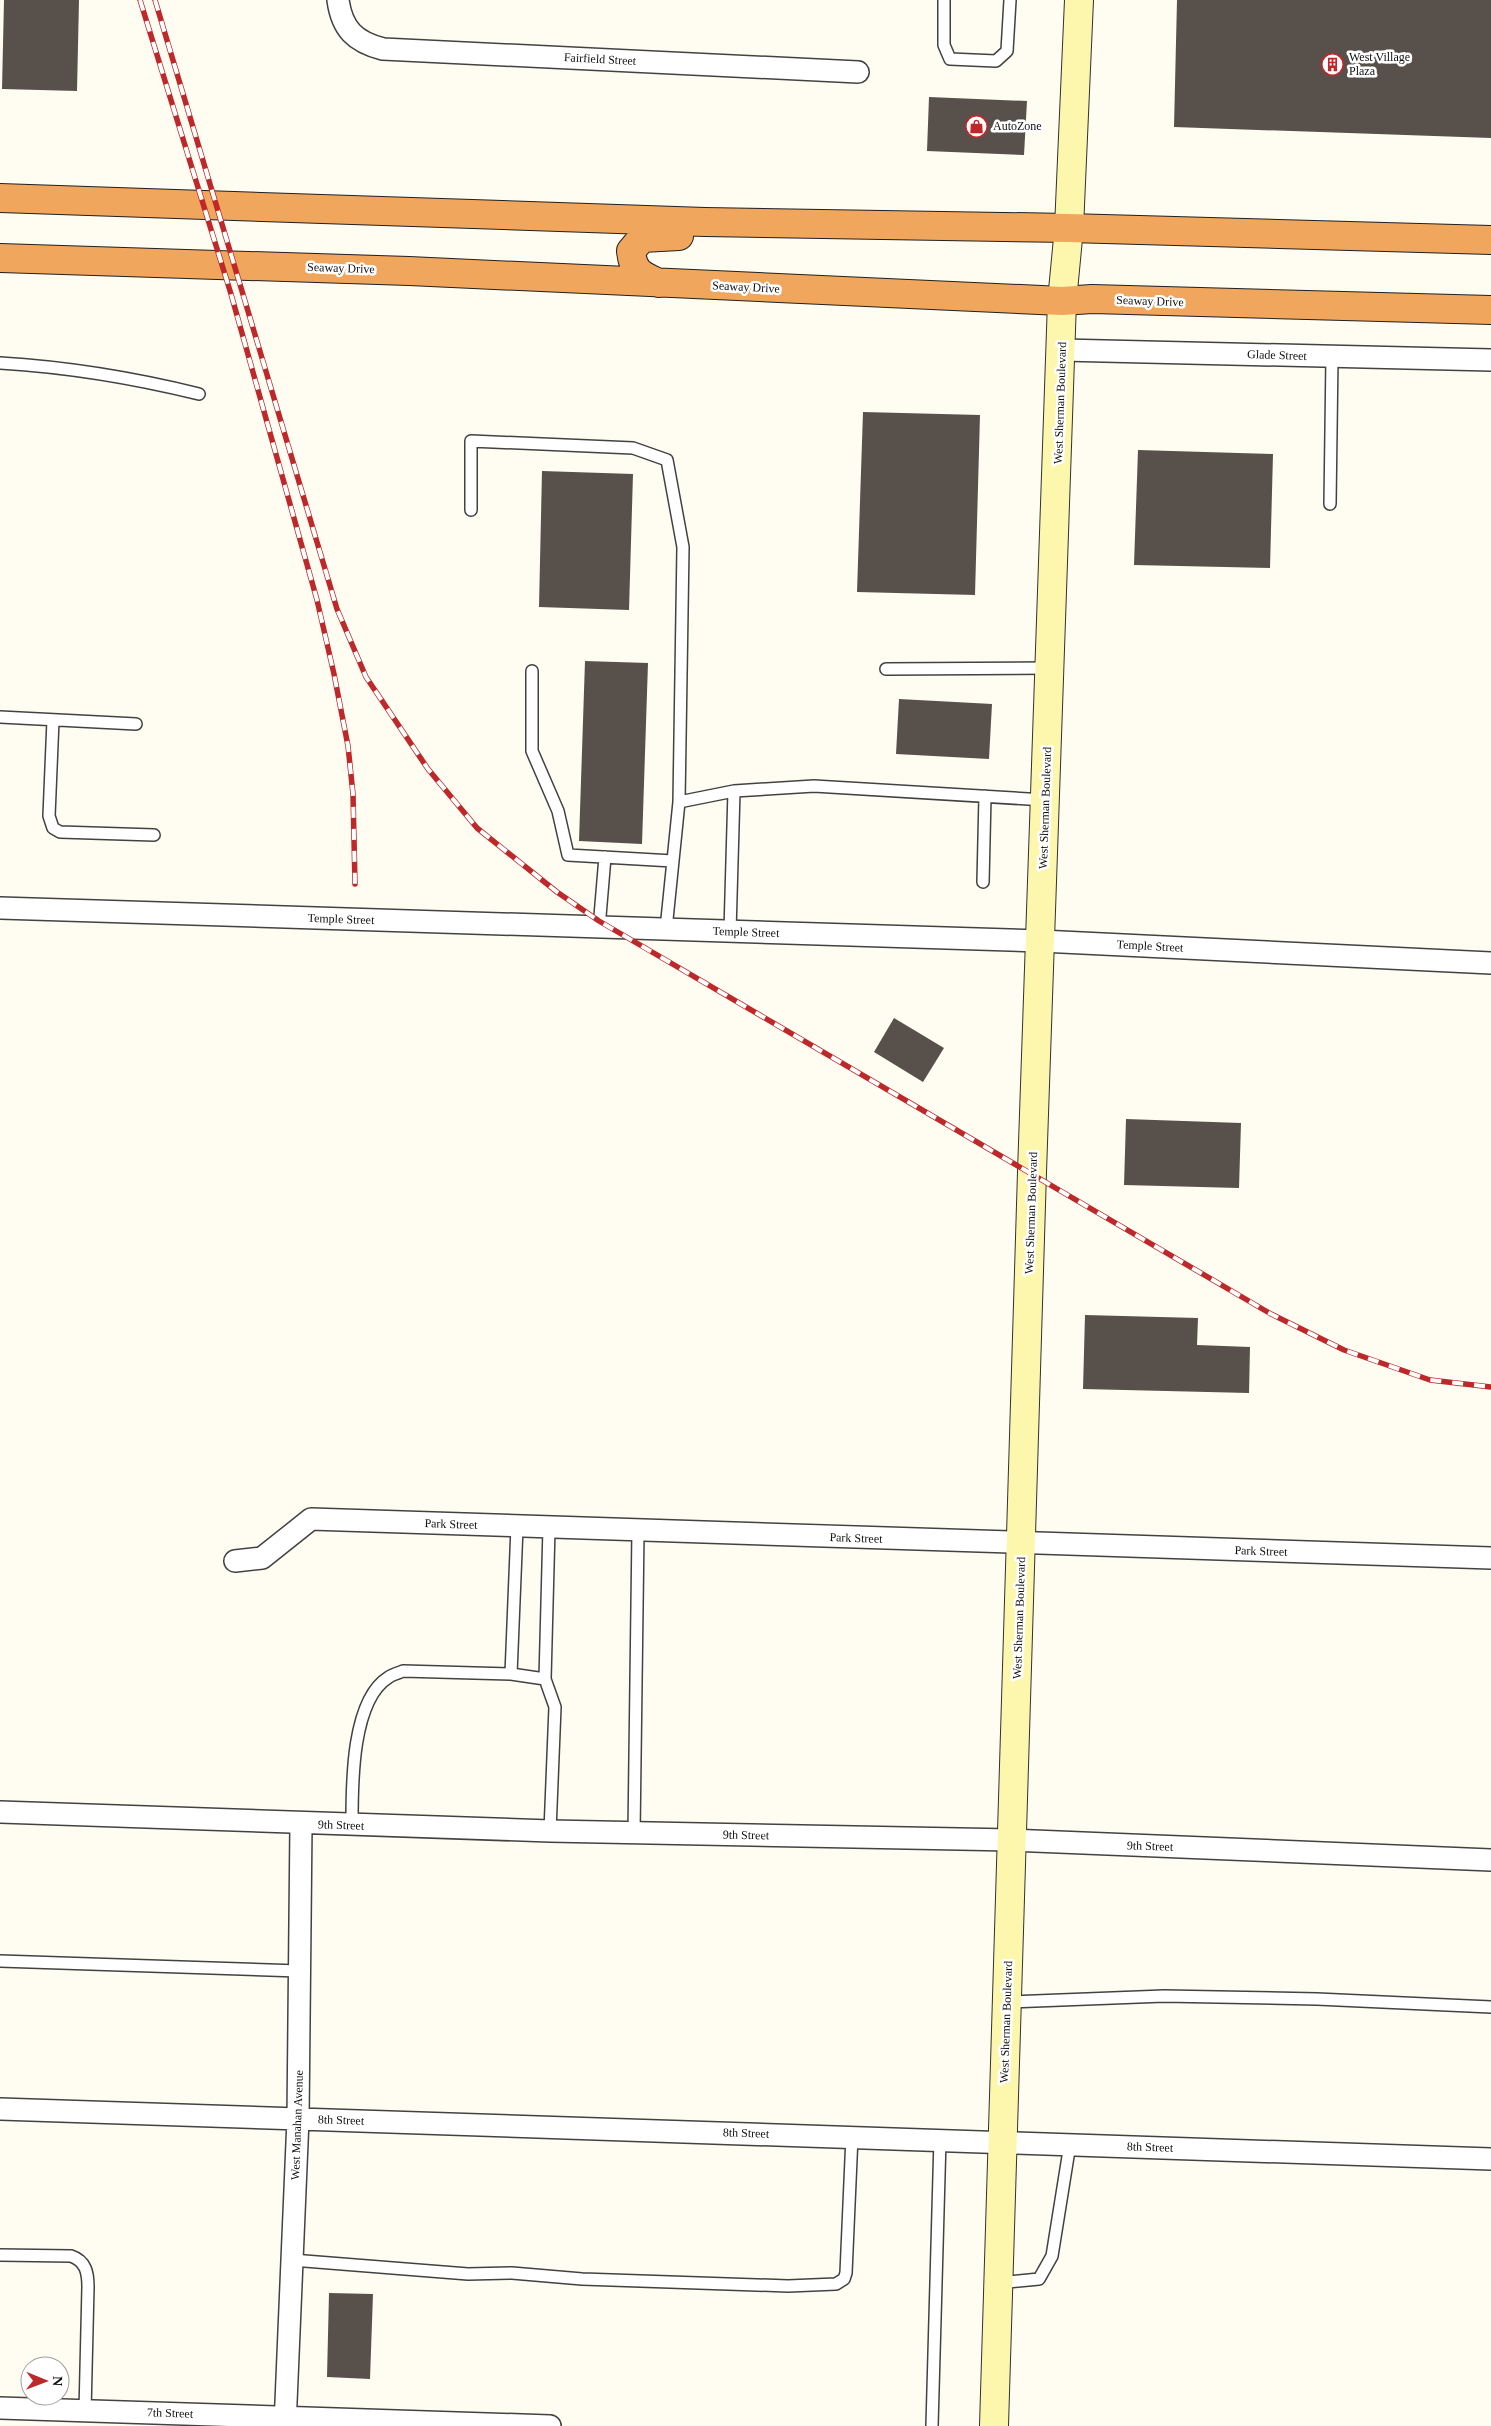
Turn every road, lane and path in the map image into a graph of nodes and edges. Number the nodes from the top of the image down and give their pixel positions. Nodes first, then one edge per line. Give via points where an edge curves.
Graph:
1 (338, 0) edge
2 (944, 0) edge
3 (1010, 0) edge
4 (1079, 0) edge
5 (858, 72) dead end
6 (0, 198) edge
7 (1020, 227) junction
8 (1069, 228) junction
9 (1490, 241) edge
10 (0, 258) edge
11 (659, 283) junction
12 (1491, 292) edge
13 (1092, 299) junction
14 (1062, 301) junction
15 (1491, 310) edge
16 (1062, 350) junction
17 (1332, 357) junction
18 (1491, 360) edge
19 (0, 363) edge
20 (199, 394) dead end
21 (1330, 504) dead end
22 (472, 510) dead end
23 (1050, 668) junction
24 (886, 669) dead end
25 (532, 671) dead end
26 (0, 717) edge
27 (53, 720) junction
28 (136, 724) dead end
29 (734, 792) junction
30 (985, 796) junction
31 (1045, 800) junction
32 (679, 802) junction
33 (154, 835) dead end
34 (605, 857) junction
35 (673, 861) junction
36 (983, 882) dead end
37 (0, 908) edge
38 (599, 928) junction
39 (666, 929) junction
40 (730, 931) junction
41 (1041, 941) junction
42 (1491, 963) edge
43 (517, 1526) junction
44 (549, 1528) junction
45 (638, 1531) junction
46 (1022, 1544) junction
47 (1491, 1558) edge
48 (235, 1561) dead end
49 (511, 1674) junction
50 (545, 1679) junction
51 (0, 1812) edge
52 (301, 1824) junction
53 (352, 1825) junction
54 (550, 1832) junction
55 (634, 1833) junction
56 (1012, 1840) junction
57 (1491, 1860) edge
58 (0, 1961) edge
59 (300, 1971) junction
60 (1007, 2002) junction
61 (1491, 2007) edge
62 (0, 2109) edge
63 (298, 2119) junction
64 (852, 2136) junction
65 (940, 2140) junction
66 (1003, 2142) junction
67 (1070, 2144) junction
68 (1491, 2159) edge
69 (0, 2255) edge
70 (292, 2260) junction
71 (998, 2283) junction
72 (0, 2408) edge
73 (85, 2411) junction
74 (283, 2423) edge
75 (550, 2426) edge
76 (932, 2426) edge
77 (994, 2426) edge

1 - 5 street, Fairfield Street via 346,29 367,45 383,49
2 - 3 lane via 944,45 950,59 996,61 1007,51
4 - 8 main road, West Sherman Boulevard
6 - 7 highway via 696,222
7 - 8 highway
7 - 11 highway via 981,242 642,238 631,251 632,265
8 - 9 highway
8 - 14 main road, West Sherman Boulevard
10 - 11 highway, Seaway Drive via 409,270
11 - 14 highway, Seaway Drive
12 - 13 highway via 1139,284
13 - 14 highway, Seaway Drive
13 - 15 highway, Seaway Drive
14 - 16 main road, West Sherman Boulevard
16 - 17 street, Glade Street
16 - 23 main road, West Sherman Boulevard
17 - 18 street, Glade Street
17 - 21 lane
19 - 20 lane via 92,373
22 - 32 lane via 471,441 634,448 667,460 683,547
23 - 24 lane
23 - 31 main road, West Sherman Boulevard
25 - 34 lane via 532,751 558,811 568,855
26 - 27 lane
27 - 28 lane
27 - 33 lane via 49,816 52,828 60,832
29 - 30 lane via 814,786
29 - 32 lane
29 - 40 lane
30 - 31 lane
30 - 36 lane
31 - 41 main road, West Sherman Boulevard
32 - 35 lane
34 - 35 lane
34 - 38 lane
35 - 39 lane
37 - 38 street, Temple Street
38 - 39 street, Temple Street
39 - 40 street, Temple Street
40 - 41 street, Temple Street
41 - 42 street, Temple Street
41 - 46 main road, West Sherman Boulevard
43 - 44 street, Park Street
43 - 48 street, Park Street via 311,1519 262,1558
43 - 49 lane
44 - 45 street, Park Street
44 - 50 lane
45 - 46 street, Park Street
45 - 55 lane
46 - 47 street, Park Street
46 - 56 main road, West Sherman Boulevard
49 - 50 lane
49 - 53 lane via 404,1672 390,1676 380,1684 367,1707 358,1736 353,1769
50 - 54 lane via 555,1707
51 - 52 street, 9th Street
52 - 53 street, 9th Street
52 - 59 street, West Manahan Avenue
53 - 54 street, 9th Street
54 - 55 street, 9th Street
55 - 56 street, 9th Street
56 - 57 street, 9th Street
56 - 60 main road, West Sherman Boulevard
58 - 59 lane
59 - 63 street, West Manahan Avenue
60 - 61 lane via 1164,1996
60 - 66 main road, West Sherman Boulevard
62 - 63 street, 8th Street
63 - 64 street, 8th Street
63 - 70 street, West Manahan Avenue
64 - 65 street, 8th Street
64 - 70 lane via 846,2273 844,2279 836,2284 788,2286 582,2279 512,2273 468,2274
65 - 66 street, 8th Street
65 - 76 lane
66 - 67 street, 8th Street
66 - 71 main road, West Sherman Boulevard
67 - 68 street, 8th Street
67 - 71 lane via 1052,2256 1039,2279
69 - 73 lane via 71,2256 86,2268
70 - 74 street, West Manahan Avenue
71 - 77 main road, West Sherman Boulevard
72 - 73 street, 7th Street
73 - 74 street, 7th Street
74 - 75 street, 7th Street

